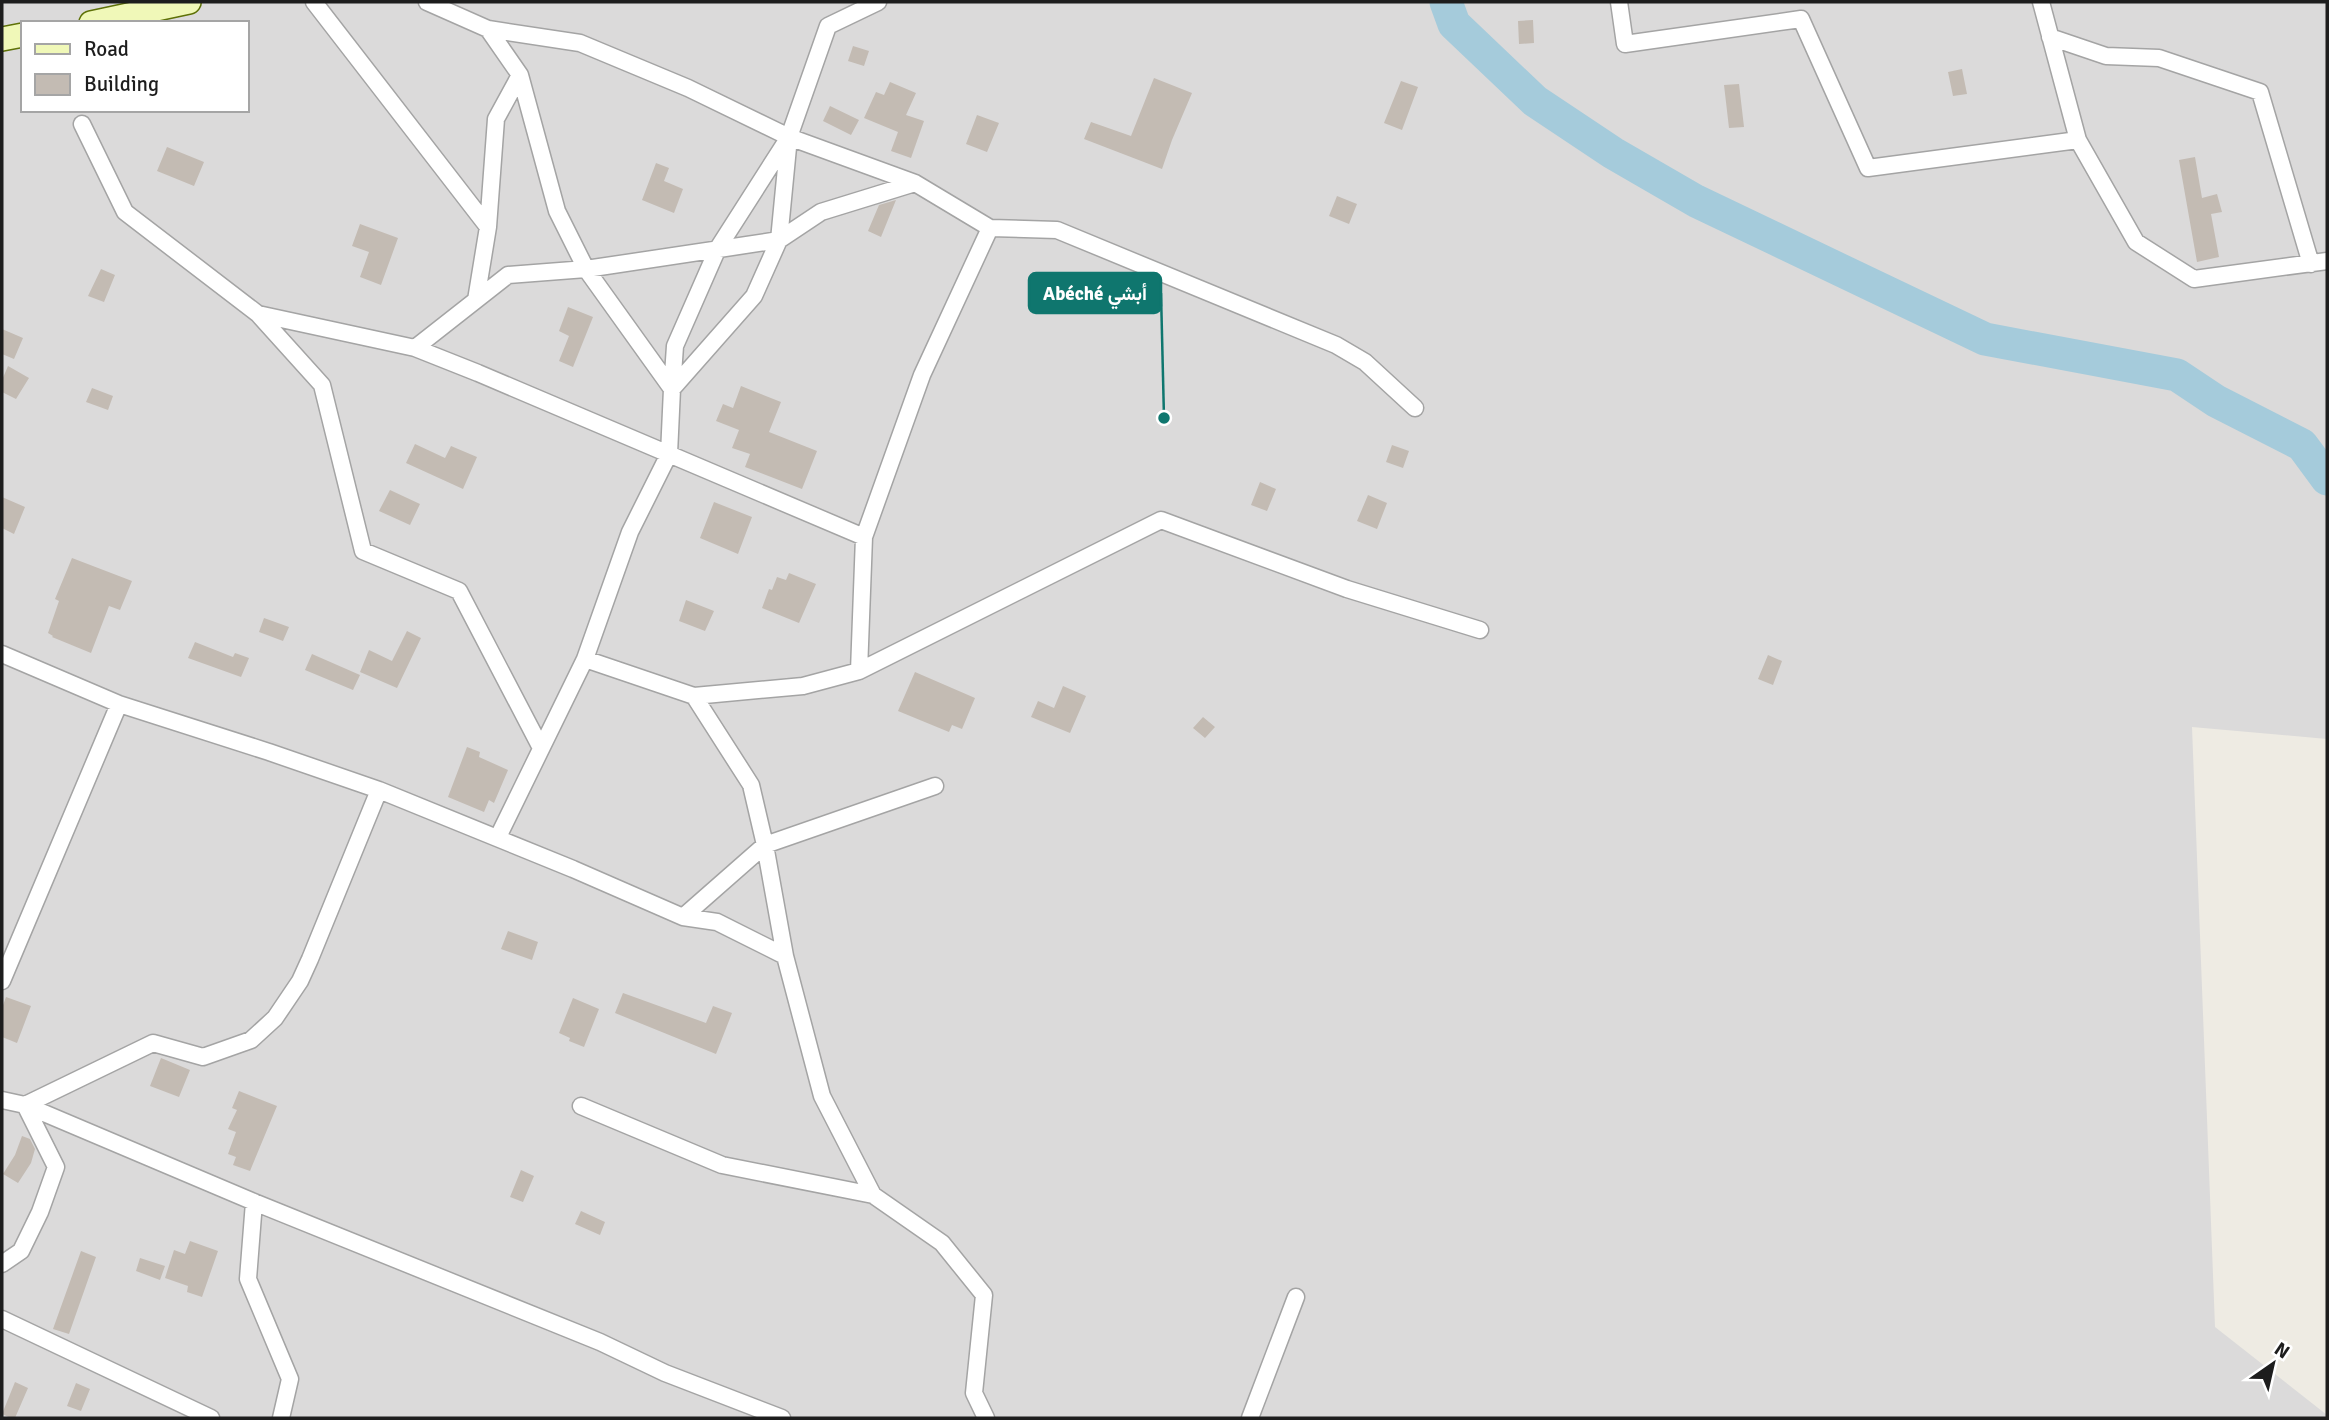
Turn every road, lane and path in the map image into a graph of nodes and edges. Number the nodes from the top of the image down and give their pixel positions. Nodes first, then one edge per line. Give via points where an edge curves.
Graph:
1 (189, 2) edge
2 (314, 2) edge
3 (427, 2) edge
4 (878, 2) edge
5 (1619, 2) edge
6 (2041, 2) edge
7 (100, 21) edge
8 (488, 29) junction
9 (21, 35) edge
10 (2050, 37) junction
11 (2, 39) edge
12 (520, 75) junction
13 (82, 124) dead end
14 (789, 137) junction
15 (2078, 140) junction
16 (915, 183) junction
17 (488, 227) junction
18 (990, 228) junction
19 (779, 240) junction
20 (718, 248) junction
21 (2327, 261) edge
22 (2311, 264) junction
23 (586, 269) junction
24 (476, 300) junction
25 (258, 314) junction
26 (415, 348) junction
27 (671, 389) junction
28 (1415, 408) dead end
29 (669, 454) junction
30 (864, 537) junction
31 (1480, 630) dead end
32 (2, 654) edge
33 (585, 659) junction
34 (859, 671) junction
35 (694, 696) junction
36 (119, 704) junction
37 (541, 748) junction
38 (935, 786) dead end
39 (379, 790) junction
40 (498, 837) junction
41 (765, 845) junction
42 (683, 917) junction
43 (785, 956) junction
44 (2, 981) edge
45 (2, 1100) edge
46 (24, 1105) junction
47 (581, 1106) dead end
48 (873, 1195) junction
49 (254, 1202) junction
50 (2, 1265) edge
51 (1296, 1297) dead end
52 (2, 1319) edge
53 (211, 1418) edge
54 (281, 1418) edge
55 (782, 1418) edge
56 (986, 1418) edge
57 (1250, 1418) edge

1 - 7 main road
2 - 17 street
3 - 8 street
4 - 14 street via 828,26
5 - 15 street via 1625,44 1801,19 1868,168
6 - 10 street
8 - 12 street
8 - 14 street via 580,43
9 - 11 main road
10 - 15 street
10 - 22 street via 2106,56 2159,58 2260,92
12 - 17 street via 496,119
12 - 23 street via 557,211
13 - 25 street via 125,212
14 - 16 street
14 - 19 street
14 - 20 street
15 - 22 street via 2136,242 2194,279
16 - 18 street
16 - 19 street via 821,212
17 - 24 street
18 - 28 street via 1057,230 1336,345 1365,362
18 - 30 street via 922,375
19 - 20 street
19 - 27 street via 754,296
20 - 23 street
20 - 27 street via 675,346
21 - 22 street
23 - 24 street via 508,275
23 - 27 street
24 - 26 street
25 - 26 street
25 - 37 street via 322,385 363,551 459,591
26 - 29 street
27 - 29 street
29 - 30 street
29 - 33 street via 630,532
30 - 34 street
31 - 34 street via 1347,589 1161,520
32 - 36 street
33 - 35 street
33 - 37 street
34 - 35 street via 803,686
35 - 41 street via 751,785
36 - 39 street
36 - 44 street
37 - 40 street
38 - 41 street
39 - 40 street
39 - 46 street via 300,981 275,1018 251,1040 203,1057 153,1044
40 - 42 street
41 - 42 street
41 - 43 street
42 - 43 street via 717,922
43 - 48 street via 822,1096
45 - 46 street
46 - 49 street
46 - 50 street via 55,1167 21,1251
47 - 48 street via 722,1165
48 - 56 street via 942,1243 984,1295 974,1393
49 - 54 street via 248,1279 290,1379
49 - 55 street
51 - 57 street
52 - 53 street

